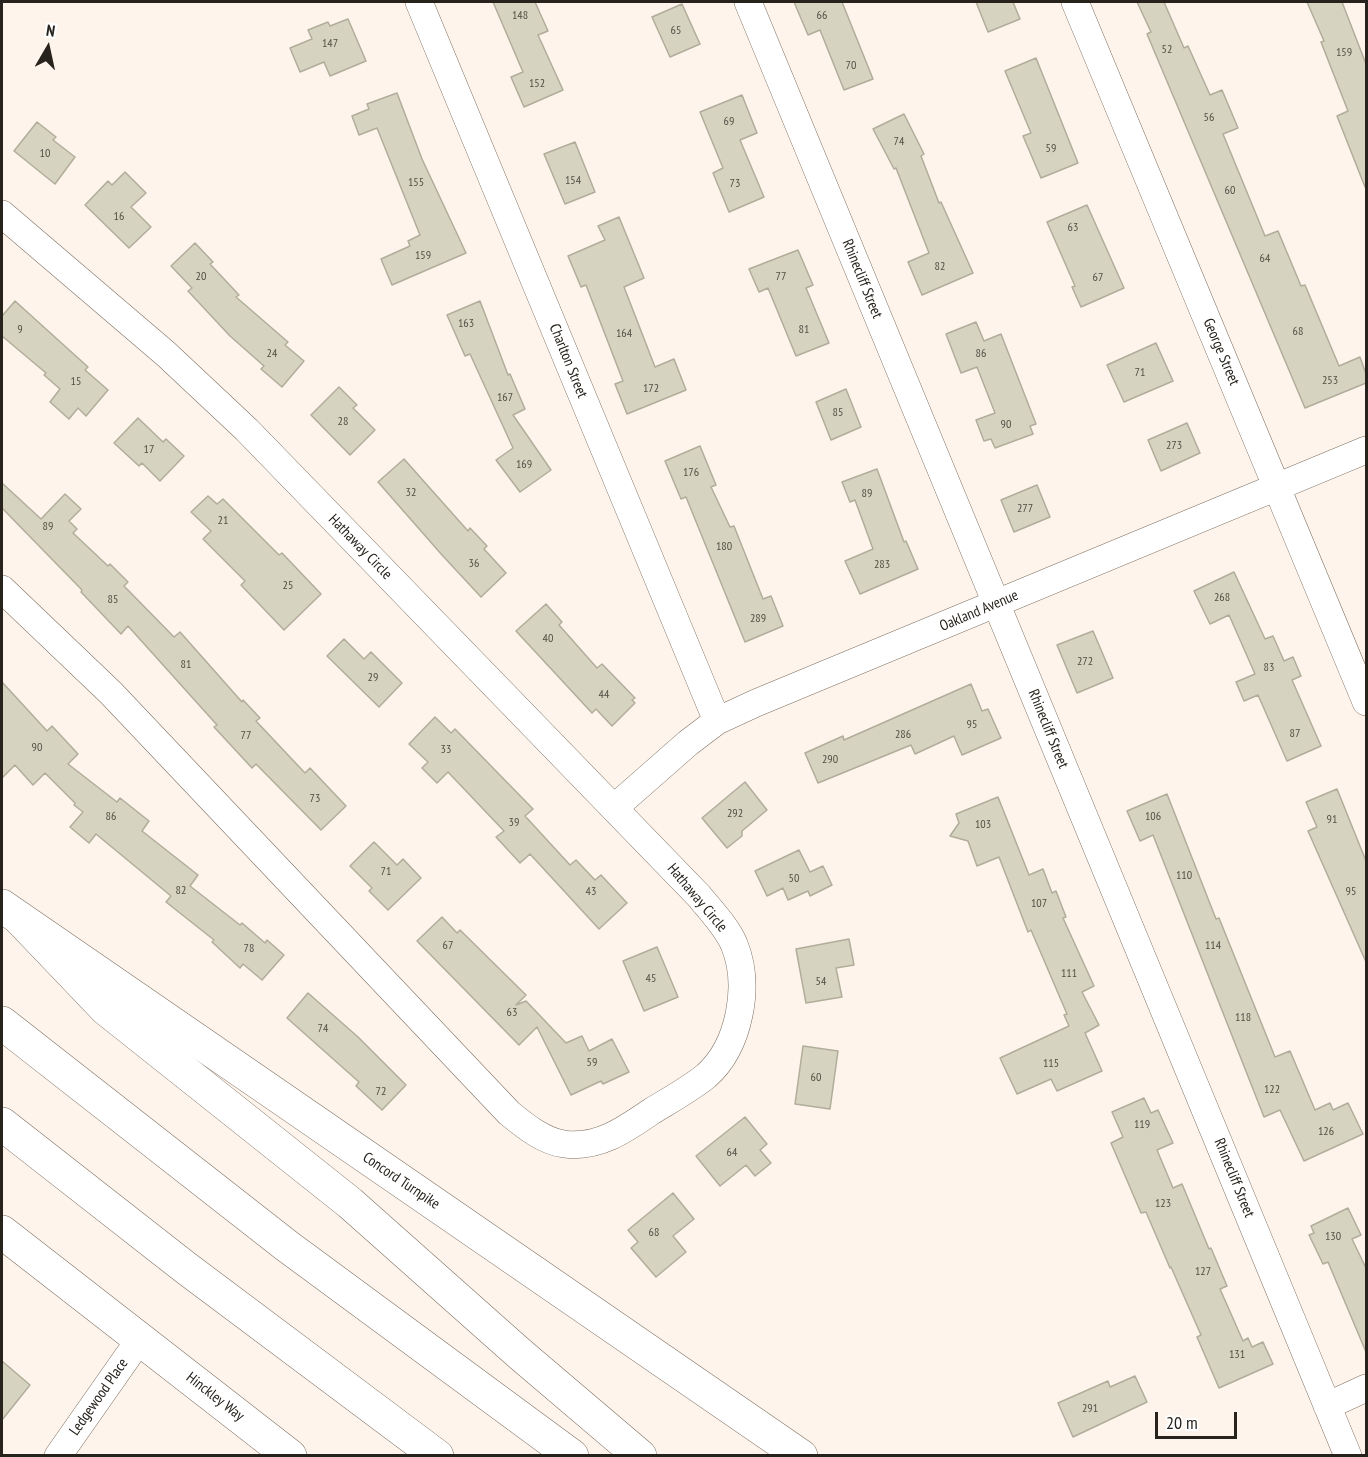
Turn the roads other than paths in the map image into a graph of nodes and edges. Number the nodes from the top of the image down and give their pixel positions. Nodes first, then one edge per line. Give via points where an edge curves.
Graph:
1 (419, 2) edge
2 (748, 2) edge
3 (1075, 2) edge
4 (2, 214) edge
5 (1366, 450) edge
6 (1277, 487) junction
7 (2, 589) edge
8 (996, 604) junction
9 (1366, 702) edge
10 (717, 721) junction
11 (614, 808) junction
12 (11, 912) edge
13 (2, 1023) edge
14 (2, 1124) edge
15 (2, 1232) edge
16 (140, 1339) junction
17 (1366, 1388) edge
18 (1328, 1406) junction
19 (58, 1455) edge
20 (290, 1455) edge
21 (437, 1455) edge
22 (572, 1455) edge
23 (640, 1455) edge
24 (801, 1455) edge
25 (1348, 1455) edge

1 - 10 street, Charlton Street
2 - 8 street, Rhinecliff Street
3 - 6 street, George Street
4 - 11 street, Hathaway Circle via 166,354 247,430
5 - 6 street, Oakland Avenue
6 - 8 street, Oakland Avenue
6 - 9 street, George Street
7 - 11 street, Hathaway Circle via 111,693 508,1113 548,1139 565,1144 601,1141 622,1132 705,1076 727,1048 741,999 741,962 733,941 699,896
8 - 10 street, Oakland Avenue
8 - 18 street, Rhinecliff Street
10 - 11 street, Oakland Avenue
12 - 23 main road via 106,1009 343,1197
12 - 24 main road, Concord Turnpike
13 - 22 main road via 296,1252
14 - 21 main road via 177,1261
15 - 16 main road
16 - 19 street, Ledgewood Place
16 - 20 main road, Hinckley Way
17 - 18 street
18 - 25 street, Rhinecliff Street

